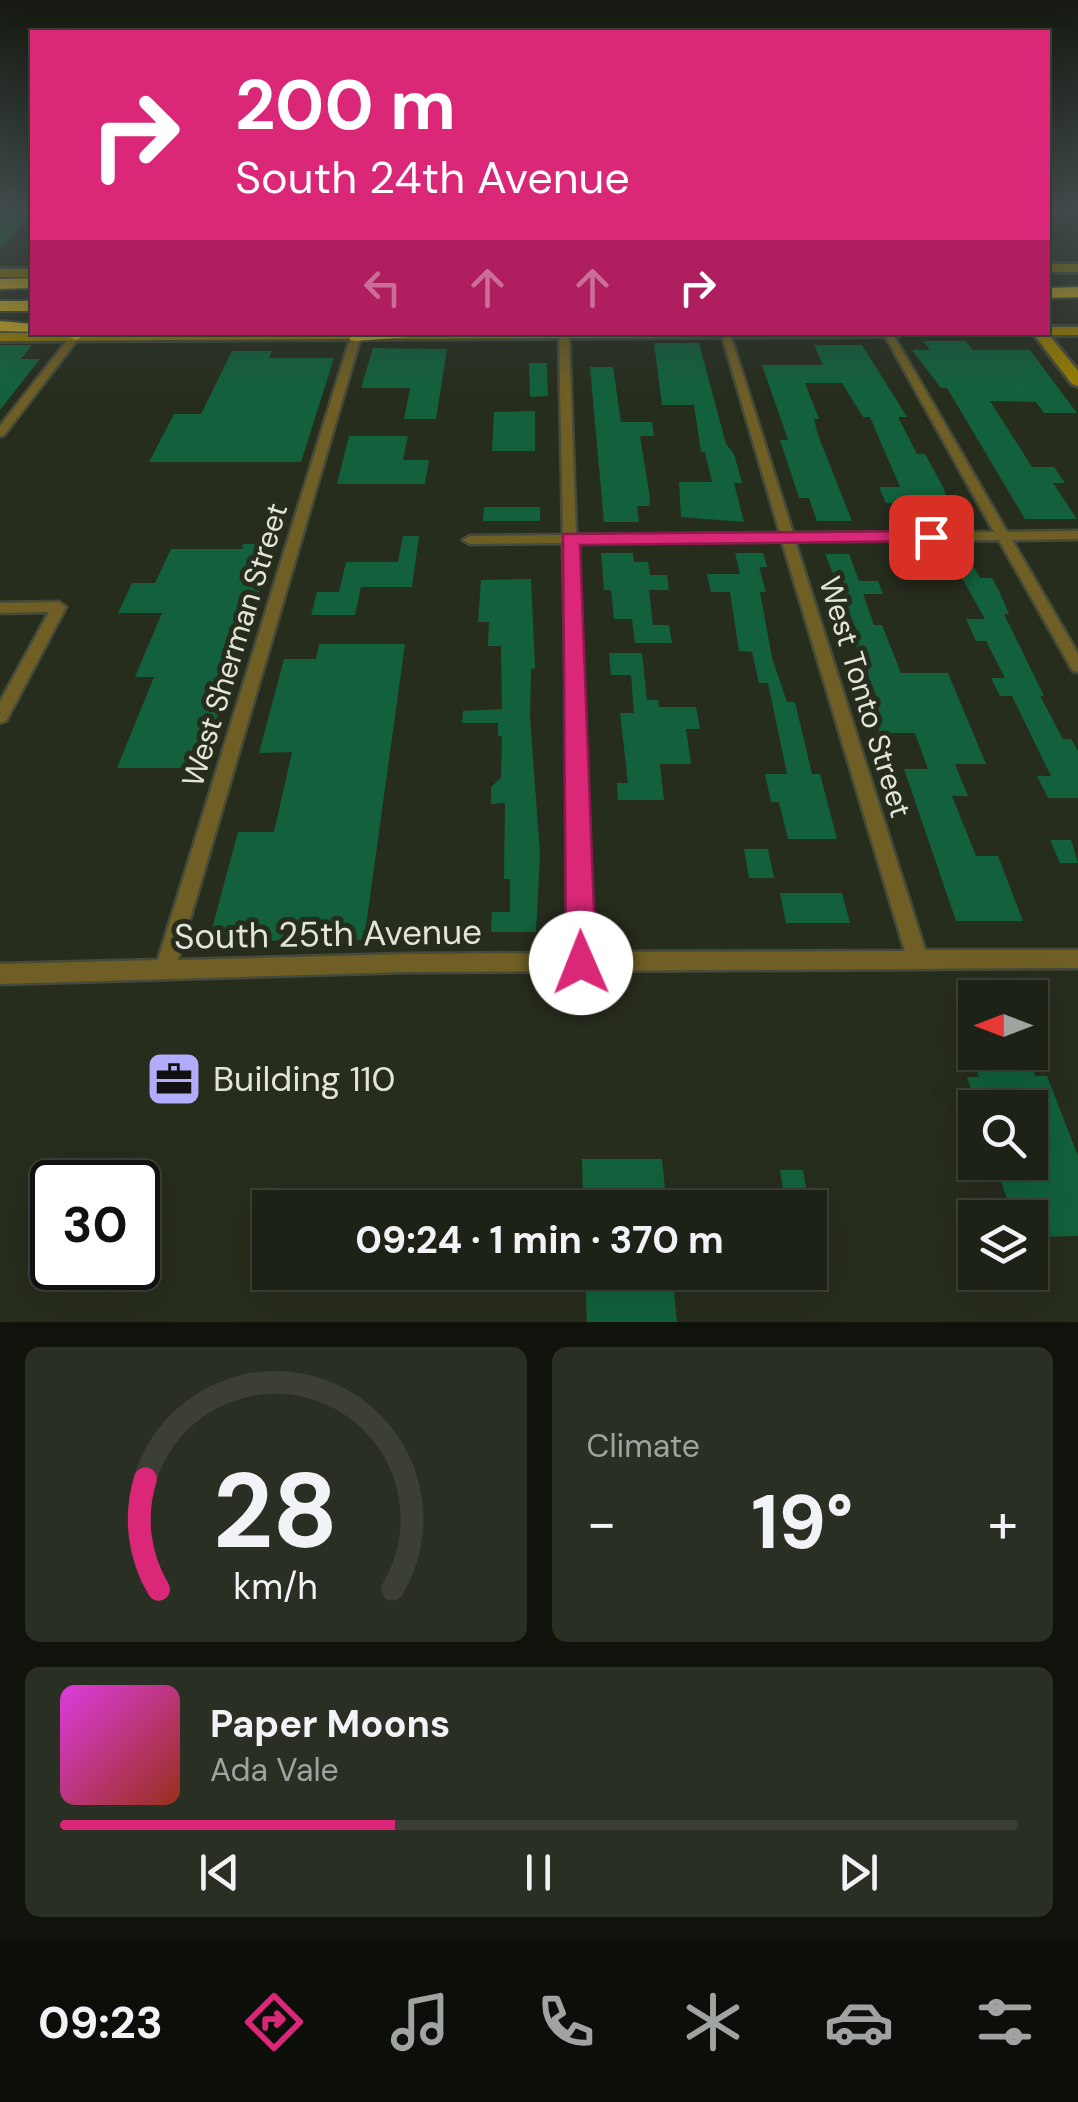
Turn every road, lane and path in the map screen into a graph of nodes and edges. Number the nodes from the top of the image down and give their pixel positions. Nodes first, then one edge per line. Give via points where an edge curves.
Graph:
1 (30, 272) edge
2 (0, 273) edge
3 (30, 283) edge
4 (0, 284) edge
5 (1050, 292) edge
6 (1078, 292) edge
7 (0, 295) edge
8 (30, 295) edge
9 (1050, 305) edge
10 (1078, 305) edge
11 (0, 306) edge
12 (30, 306) edge
13 (0, 326) edge
14 (30, 328) edge
15 (1050, 329) edge
16 (1078, 331) edge
17 (1050, 332) edge
18 (1050, 334) edge
19 (48, 335) edge
20 (71, 335) edge
21 (298, 335) edge
22 (369, 335) edge
23 (564, 335) joint
24 (725, 335) edge
25 (888, 335) edge
26 (356, 336) junction
27 (0, 337) edge
28 (1078, 357) edge
29 (1078, 381) edge
30 (0, 433) edge
31 (1004, 536) junction
32 (1078, 536) edge
33 (570, 538) junction
34 (787, 538) junction
35 (470, 540) dead end
36 (0, 608) edge
37 (1078, 667) edge
38 (0, 716) edge
39 (1078, 959) edge
40 (918, 962) junction
41 (581, 963) junction
42 (166, 969) junction
43 (0, 974) edge

1 - 2 main road
3 - 4 highway
5 - 6 highway
7 - 8 highway
9 - 10 highway
11 - 12 highway
13 - 14 highway
15 - 16 main road
17 - 28 main road
18 - 29 main road
19 - 27 main road
20 - 30 street
21 - 26 main road
22 - 26 highway
23 - 26 main road
23 - 33 street
24 - 34 street, West Tonto Street
25 - 31 street
26 - 42 street, West Sherman Street
31 - 32 street
31 - 34 street
31 - 37 street
33 - 34 street
33 - 35 street
33 - 41 street
34 - 40 street, West Tonto Street
36 - 38 street via 60,607
39 - 40 street, South 25th Avenue
40 - 41 street, South 25th Avenue
41 - 42 street, South 25th Avenue
42 - 43 street, South 25th Avenue

